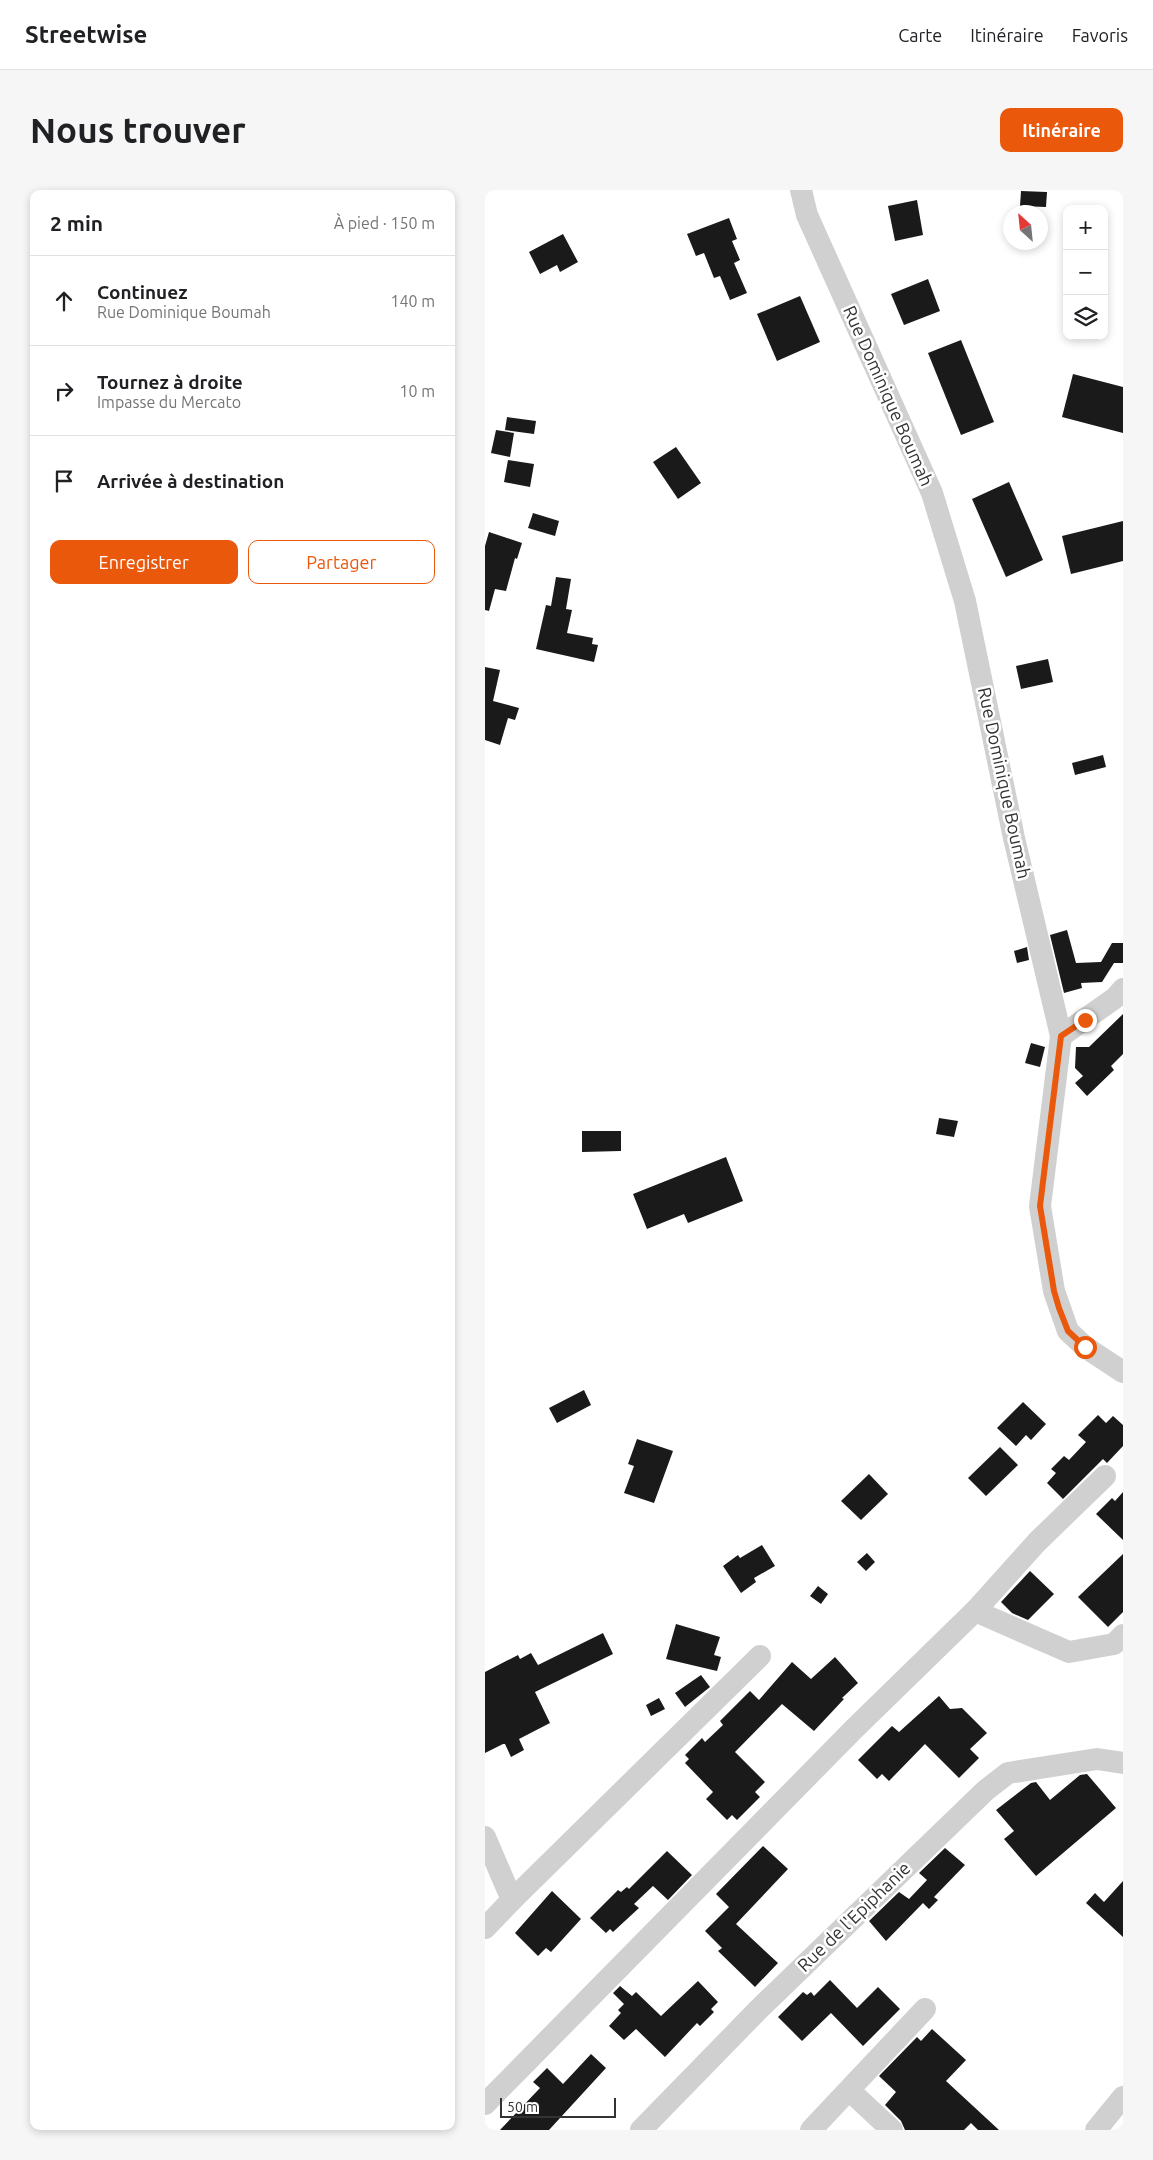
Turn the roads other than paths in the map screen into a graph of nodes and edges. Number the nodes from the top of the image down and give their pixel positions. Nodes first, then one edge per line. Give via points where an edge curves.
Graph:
1 (801, 190) edge
2 (1123, 989) edge
3 (1061, 1036) junction
4 (1123, 1372) edge
5 (1105, 1476) dead end
6 (975, 1611) junction
7 (1123, 1635) edge
8 (761, 1656) dead end
9 (1123, 1763) edge
10 (485, 1837) edge
11 (512, 1900) junction
12 (485, 1928) edge
13 (925, 2009) dead end
14 (850, 2090) junction
15 (1123, 2097) edge
16 (485, 2104) edge
17 (641, 2130) edge
18 (811, 2130) edge
19 (892, 2130) edge
20 (1096, 2130) edge

1 - 3 street, Rue Dominique Boumah via 807,215 932,494 944,531 965,601 1014,838
2 - 3 street
3 - 4 street, Rue Dominique Boumah via 1040,1206 1054,1291 1068,1331 1085,1347
5 - 6 street via 1037,1542
6 - 7 street via 1069,1652 1114,1644
6 - 16 street via 847,1736
8 - 11 street
9 - 17 street, Rue de l'Epiphanie via 1097,1759 1007,1773 985,1790 760,2008
10 - 11 street
11 - 12 street
13 - 14 street
14 - 18 street
14 - 19 street
15 - 20 street

